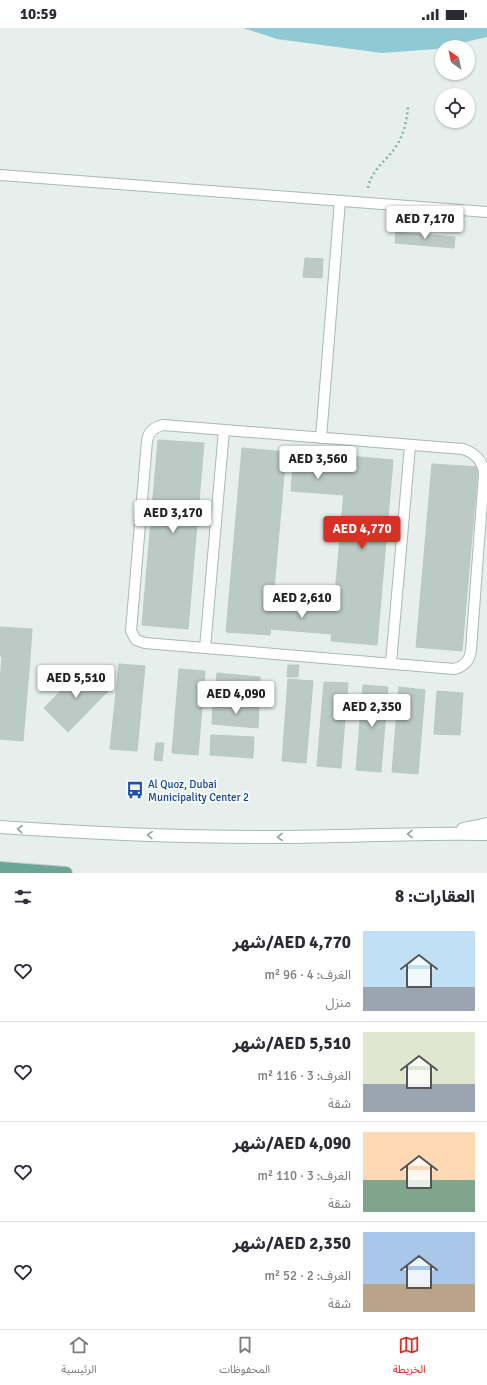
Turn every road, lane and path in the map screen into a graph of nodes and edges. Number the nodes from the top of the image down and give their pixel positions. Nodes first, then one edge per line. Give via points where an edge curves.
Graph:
1 (408, 107) dead end
2 (0, 175) edge
3 (340, 201) junction
4 (367, 203) junction
5 (487, 212) edge
6 (224, 430) junction
7 (321, 438) junction
8 (410, 446) junction
9 (205, 648) junction
10 (391, 663) junction
11 (487, 824) edge
12 (0, 827) edge
13 (449, 833) junction
14 (487, 834) edge
15 (0, 868) edge
16 (66, 873) edge

1 - 4 path via 403,134 377,167 369,183
2 - 3 lane
3 - 4 lane
3 - 7 lane
4 - 5 lane
6 - 7 lane
6 - 9 lane
6 - 9 lane via 163,425 150,432 146,441 131,631 140,642
7 - 8 lane
8 - 10 lane
8 - 10 lane via 463,449 478,458 484,468 471,650 463,666 454,669
9 - 10 lane
11 - 13 main road
13 -> 12 main road via 262,837 84,833
13 - 14 main road
15 - 16 main road

